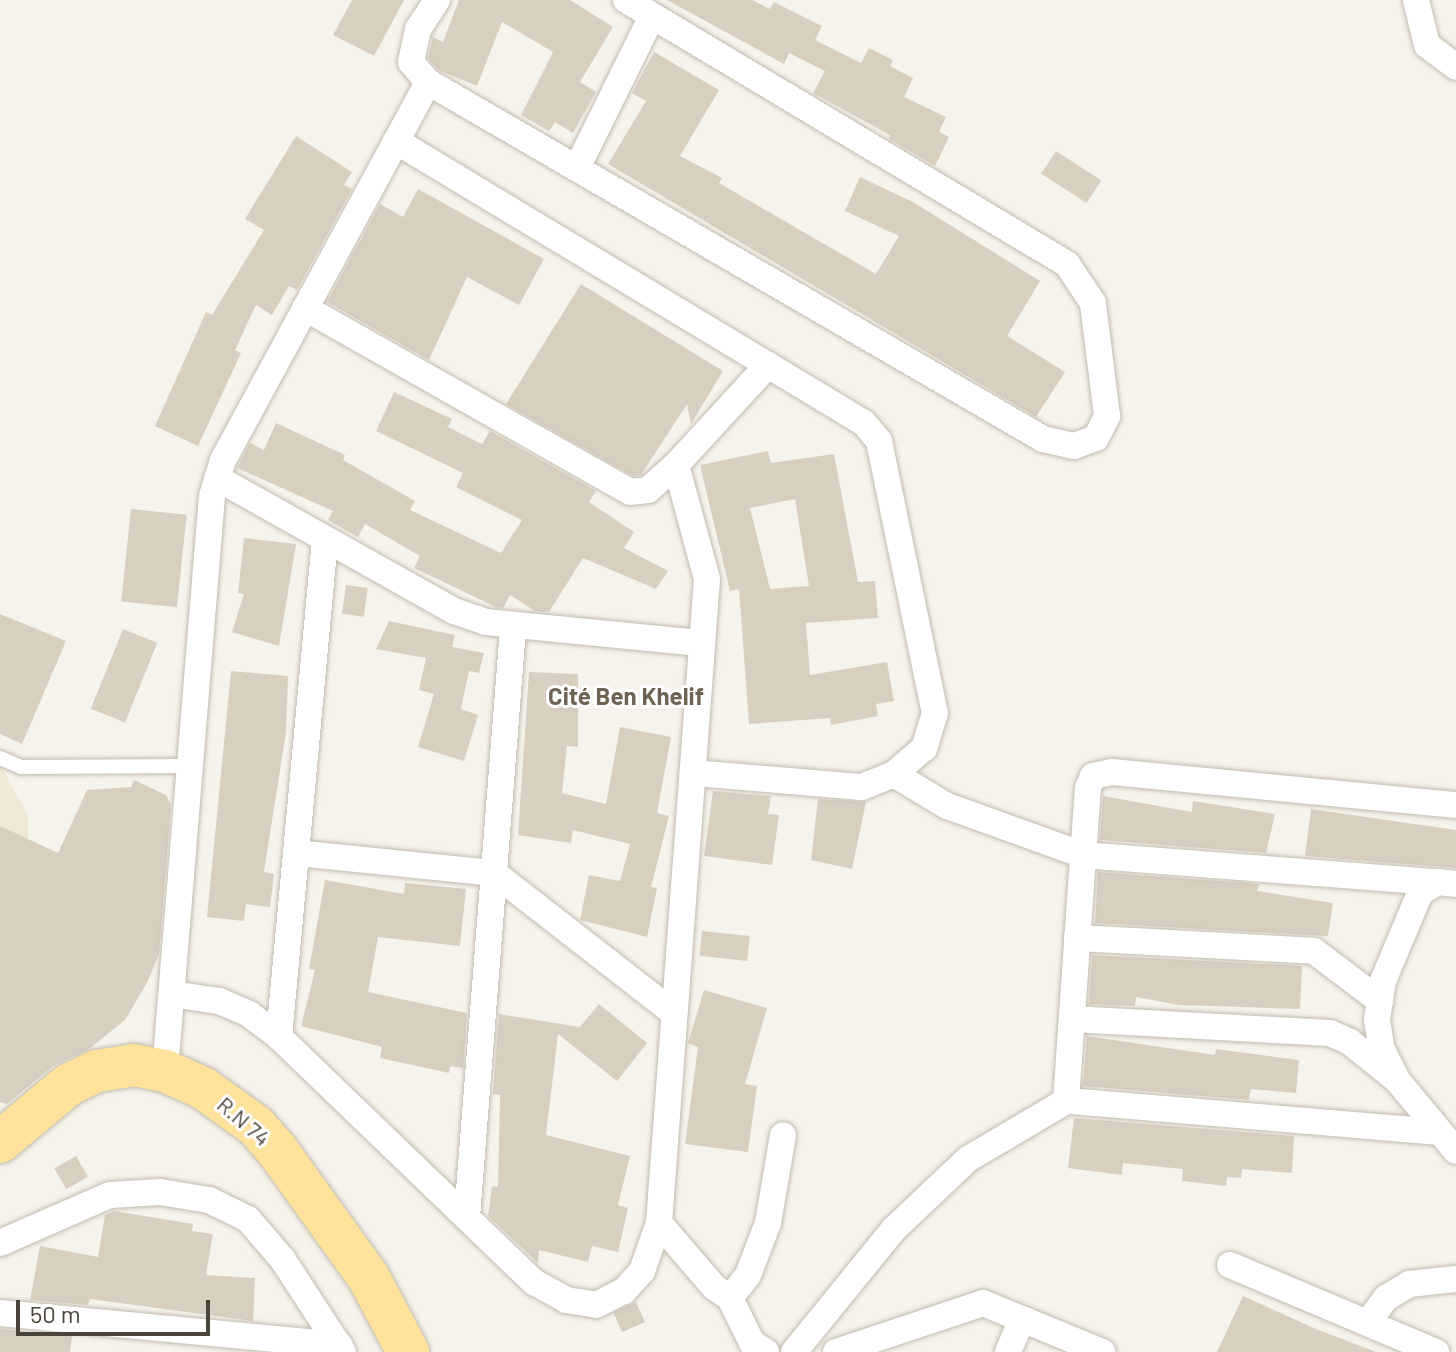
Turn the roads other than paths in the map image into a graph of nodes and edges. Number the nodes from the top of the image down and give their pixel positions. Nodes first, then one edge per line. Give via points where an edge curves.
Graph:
1 (437, 0) edge
2 (626, 0) edge
3 (1416, 0) edge
4 (652, 16) junction
5 (1456, 67) edge
6 (428, 82) junction
7 (396, 141) junction
8 (577, 168) junction
9 (305, 308) junction
10 (768, 365) junction
11 (676, 465) junction
12 (217, 478) junction
13 (325, 539) junction
14 (513, 628) junction
15 (702, 643) junction
16 (0, 758) edge
17 (190, 766) junction
18 (693, 773) junction
19 (894, 774) junction
20 (1456, 805) edge
21 (296, 853) junction
22 (1083, 855) junction
23 (494, 873) junction
24 (1446, 883) edge
25 (1077, 938) junction
26 (172, 994) junction
27 (1380, 1001) junction
28 (674, 1013) junction
29 (1072, 1019) junction
30 (279, 1037) junction
31 (165, 1071) junction
32 (1397, 1080) junction
33 (1066, 1101) junction
34 (783, 1135) dead end
35 (0, 1142) edge
36 (1448, 1142) edge
37 (467, 1217) junction
38 (659, 1223) junction
39 (0, 1243) edge
40 (1230, 1265) dead end
41 (1456, 1279) edge
42 (730, 1298) junction
43 (0, 1313) edge
44 (1022, 1319) junction
45 (1368, 1322) junction
46 (341, 1348) edge
47 (408, 1352) edge
48 (766, 1352) edge
49 (794, 1352) edge
50 (836, 1352) edge
51 (1008, 1352) edge
52 (1102, 1352) edge
53 (1436, 1352) edge

1 - 6 street via 418,29 411,62
2 - 4 street
3 - 5 street via 1427,45
4 - 8 street
4 - 8 street via 1067,264 1093,303 1107,416 1096,438 1074,446 1043,439
6 - 7 street
6 - 8 street
7 - 9 street
7 - 10 street
9 - 11 street via 630,492 648,490
9 - 12 street
10 - 11 street
10 - 19 street via 864,423 879,441 935,713 924,748
11 - 15 street via 707,579
12 - 13 street
12 - 17 street
13 - 14 street via 454,611
13 - 21 street
14 - 15 street
14 - 23 street
15 - 18 street
16 - 17 lane via 21,767
17 - 26 street
18 - 19 street via 839,789
18 - 28 street
19 - 22 street via 961,812
20 - 22 street via 1112,772 1093,776 1088,788
21 - 23 street
21 - 30 street
22 - 24 street
22 - 25 street
23 - 28 street
23 - 37 street
24 - 27 street via 1420,893 1383,981
25 - 27 street via 1314,951
25 - 29 street
26 - 30 street via 219,1001 249,1014
26 - 31 street
27 - 32 street via 1382,1050
28 - 38 street
29 - 32 street via 1330,1033 1350,1042
29 - 33 street
30 - 37 street
31 - 35 main road, R.N 74 via 134,1065 97,1071 68,1085
31 - 47 main road, R.N 74 via 222,1099 267,1138 369,1278
32 - 36 street
33 - 36 street
33 - 49 street via 968,1159 894,1229
34 - 42 street via 768,1223 748,1275
37 - 38 street via 534,1282 566,1300 596,1305 624,1291 642,1271
38 - 42 street via 714,1287
39 - 46 street via 110,1195 160,1192 209,1200 248,1219 283,1260
40 - 45 street
41 - 45 street via 1409,1284 1386,1298
42 - 48 street via 752,1343
43 - 46 street
44 - 50 street via 983,1303
44 - 51 street
44 - 52 street
45 - 53 street

